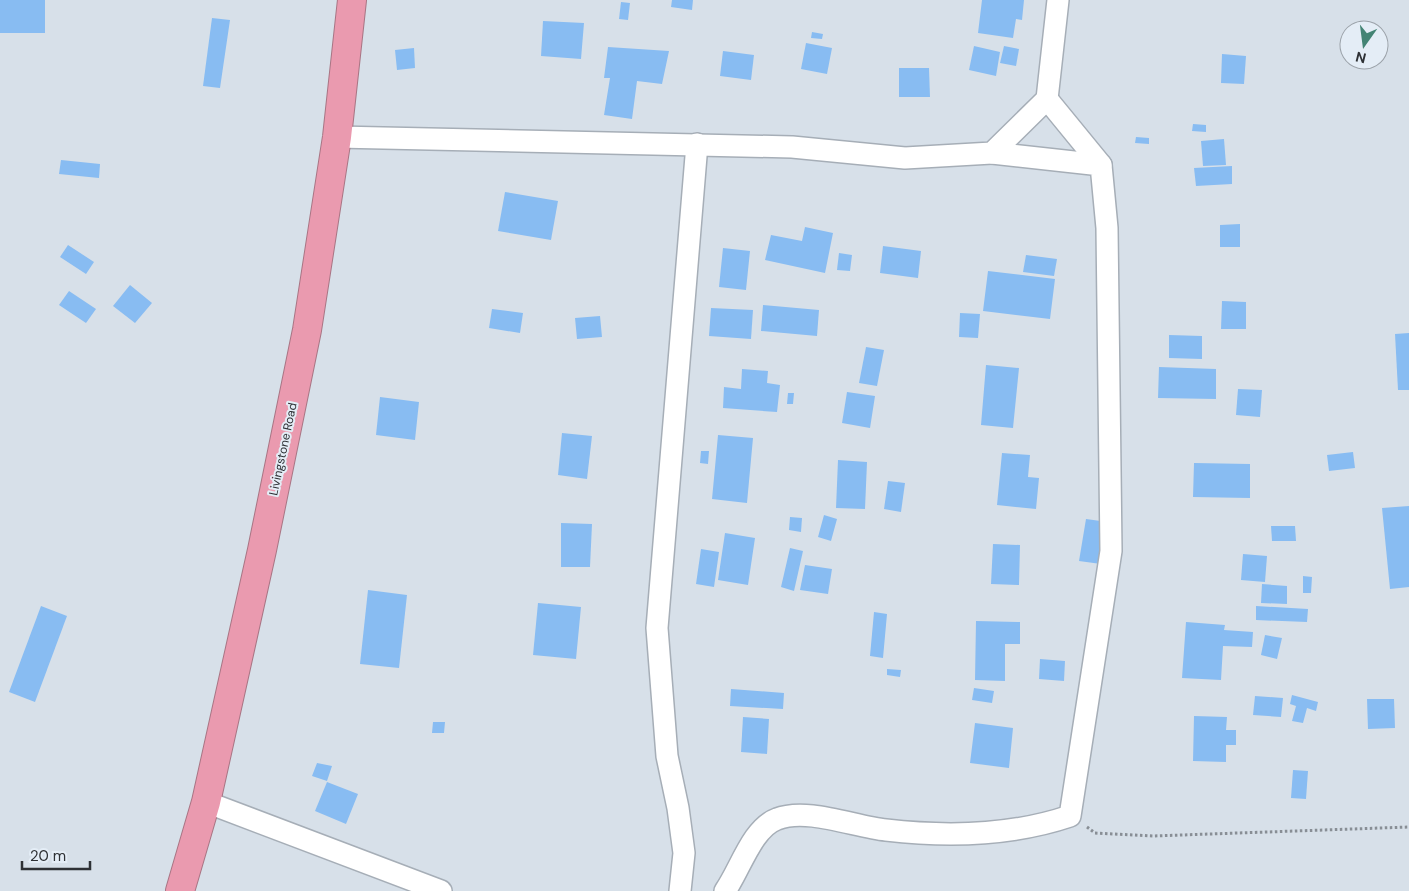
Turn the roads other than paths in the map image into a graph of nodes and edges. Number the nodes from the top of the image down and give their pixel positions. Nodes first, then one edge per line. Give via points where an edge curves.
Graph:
1 (352, 0) edge
2 (1058, 0) edge
3 (1047, 99) junction
4 (337, 137) junction
5 (698, 144) junction
6 (992, 153) junction
7 (1101, 166) junction
8 (206, 802) junction
9 (180, 891) edge
10 (440, 891) edge
11 (680, 891) edge
12 (725, 891) edge

1 - 4 highway, Livingstone Road
2 - 3 street
3 - 6 street
3 - 7 street
4 - 5 street
4 - 8 highway, Livingstone Road via 305,340
5 - 6 street via 792,147 905,158
5 - 11 street via 657,628 667,756 684,854
6 - 7 street
7 - 12 street via 1107,228 1111,551 1070,816 1007,832 944,833 885,830 808,816 777,819 755,836
8 - 9 highway, Livingstone Road
8 - 10 street

